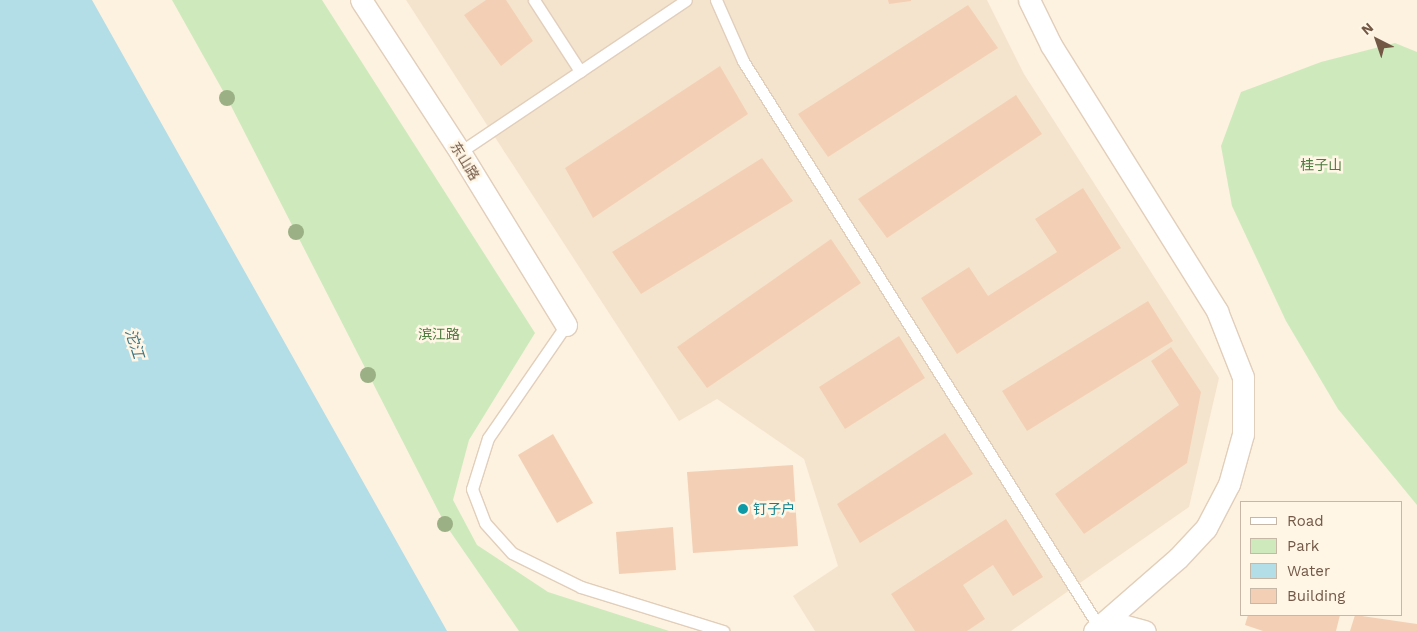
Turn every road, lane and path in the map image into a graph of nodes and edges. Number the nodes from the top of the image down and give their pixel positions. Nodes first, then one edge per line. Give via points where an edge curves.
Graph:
1 (361, 0) edge
2 (534, 0) edge
3 (686, 0) edge
4 (716, 0) edge
5 (1028, 0) edge
6 (580, 71) junction
7 (460, 152) junction
8 (566, 325) joint
9 (1100, 626) edge
10 (723, 631) edge
11 (1145, 631) edge

1 - 7 street, 东山路
2 - 6 lane
3 - 6 lane
4 - 9 lane via 743,61
5 - 9 street via 1051,45 1217,311 1243,377 1243,434 1229,484 1206,528 1178,558
6 - 7 lane
7 - 8 street, 东山路
8 - 10 lane via 488,438 472,489 485,524 512,552 581,587
9 - 11 street

